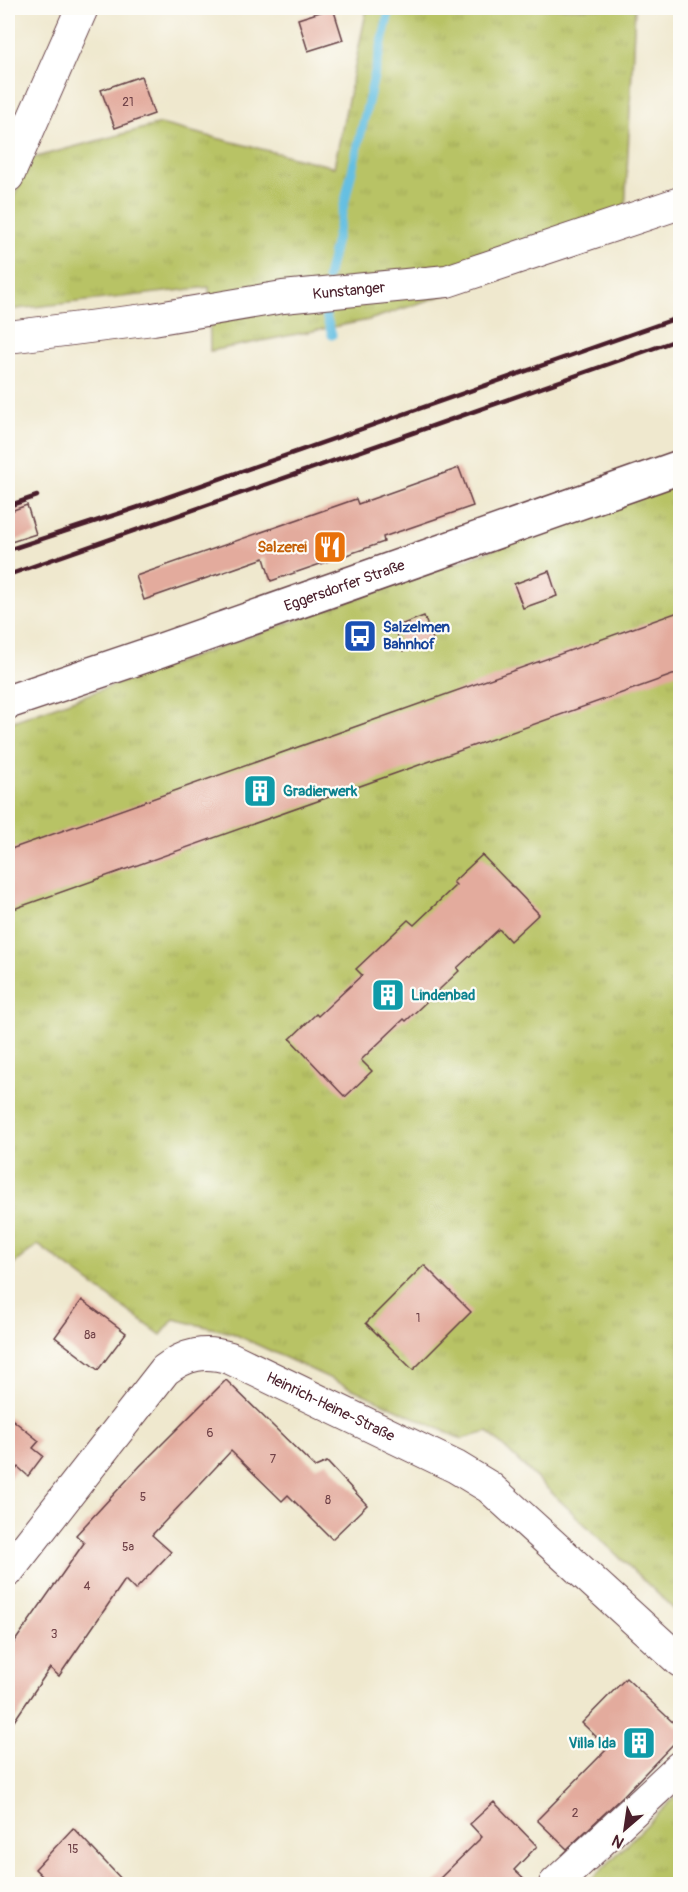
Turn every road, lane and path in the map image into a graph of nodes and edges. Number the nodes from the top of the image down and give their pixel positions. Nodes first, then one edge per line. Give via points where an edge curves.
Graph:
1 (82, 8) edge
2 (8, 176) edge
3 (681, 203) edge
4 (8, 337) edge
5 (681, 467) edge
6 (8, 702) edge
7 (8, 1571) edge
8 (681, 1661) edge
9 (681, 1767) edge
10 (555, 1884) edge

1 - 2 street
3 - 4 street, Kunstanger via 447,281 283,297 153,319
5 - 6 street, Eggersdorfer Straße
7 - 8 street, Heinrich-Heine-Straße via 165,1370 194,1355 215,1353 445,1462 489,1487
9 - 10 street

